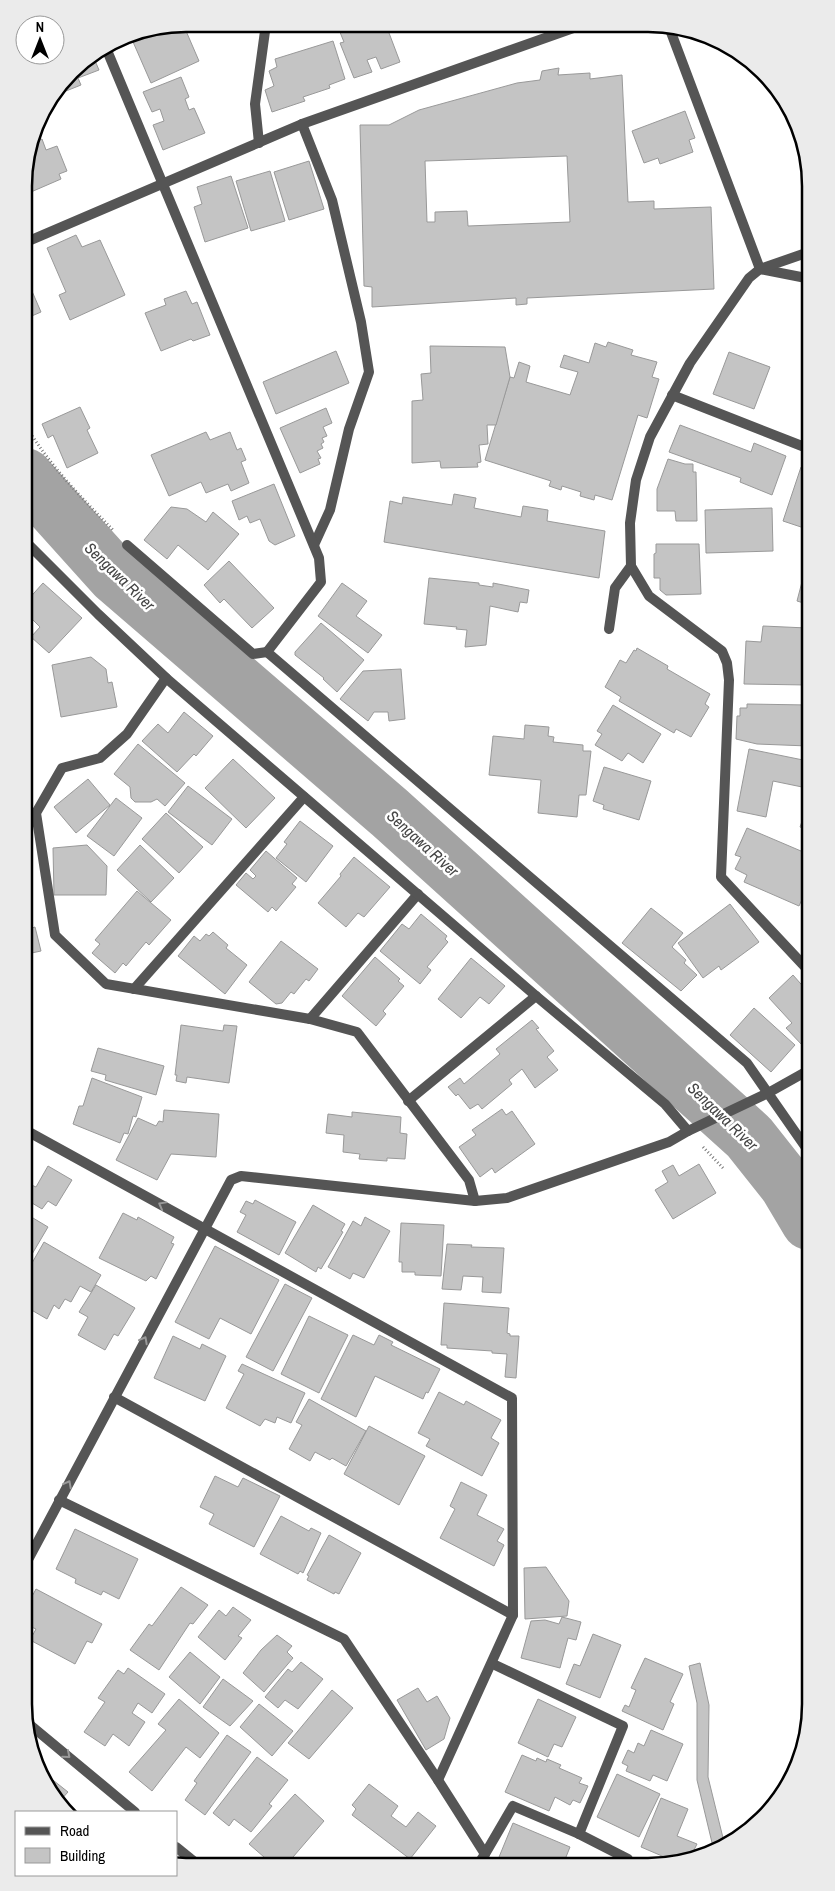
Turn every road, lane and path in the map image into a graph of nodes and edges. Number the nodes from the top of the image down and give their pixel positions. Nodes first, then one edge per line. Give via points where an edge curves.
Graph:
1 (562, 32) edge
2 (265, 33) edge
3 (672, 34) edge
4 (108, 53) edge
5 (302, 124) junction
6 (259, 143) junction
7 (163, 185) junction
8 (33, 239) edge
9 (802, 254) edge
10 (760, 269) junction
11 (802, 277) edge
12 (672, 395) junction
13 (33, 438) edge
14 (802, 446) edge
15 (127, 545) joint
16 (314, 545) junction
17 (33, 549) edge
18 (630, 566) junction
19 (609, 629) dead end
20 (267, 652) junction
21 (166, 678) junction
22 (304, 797) junction
23 (418, 894) junction
24 (802, 964) edge
25 (134, 989) junction
26 (536, 996) junction
27 (310, 1019) junction
28 (802, 1074) edge
29 (768, 1093) junction
30 (408, 1101) junction
31 (688, 1131) junction
32 (32, 1133) edge
33 (802, 1142) edge
34 (723, 1168) dead end
35 (475, 1201) junction
36 (204, 1228) junction
37 (114, 1397) junction
38 (60, 1500) junction
39 (32, 1552) edge
40 (513, 1615) junction
41 (492, 1664) junction
42 (35, 1729) edge
43 (438, 1780) junction
44 (134, 1811) edge
45 (580, 1834) junction
46 (178, 1849) edge
47 (190, 1858) edge
48 (482, 1858) edge
49 (624, 1858) edge

1 - 5 street
2 - 6 street via 255,104
3 - 10 street
4 - 7 street
5 - 6 street
5 - 16 street via 332,200 361,322 369,372 350,429 330,510
6 - 7 street
7 - 8 street
7 - 16 street
9 - 10 street
10 - 11 street
10 - 12 street via 732,301
12 - 14 street
12 - 18 street via 650,437 636,480 630,523
13 - 15 path via 70,486
15 - 20 street via 253,654
16 - 20 street via 321,582
17 - 21 street
18 - 19 street via 615,588
18 - 24 street via 649,596 722,651 729,680 721,877
20 - 29 street via 747,1063
21 - 22 street
21 - 25 street via 127,734 100,758 62,768 36,813 55,935 106,984
22 - 23 street
22 - 25 street
23 - 26 street
23 - 27 street
25 - 27 street
26 - 30 street
26 - 31 street via 665,1104
27 - 30 street via 357,1032
28 - 29 street
29 - 31 street
29 - 33 street
30 - 35 street via 469,1180
31 - 34 path
31 - 35 street via 669,1142 507,1198
36 -> 32 street
35 - 36 street via 241,1176 231,1180
37 -> 36 street
36 - 40 street via 512,1398
38 -> 37 street
37 - 40 street
38 - 39 street
38 - 43 street via 344,1639
40 - 41 street
41 - 43 street
41 - 45 street via 623,1726
42 -> 44 street
43 - 48 street
45 - 48 street via 513,1806
45 - 49 street
46 - 47 street

